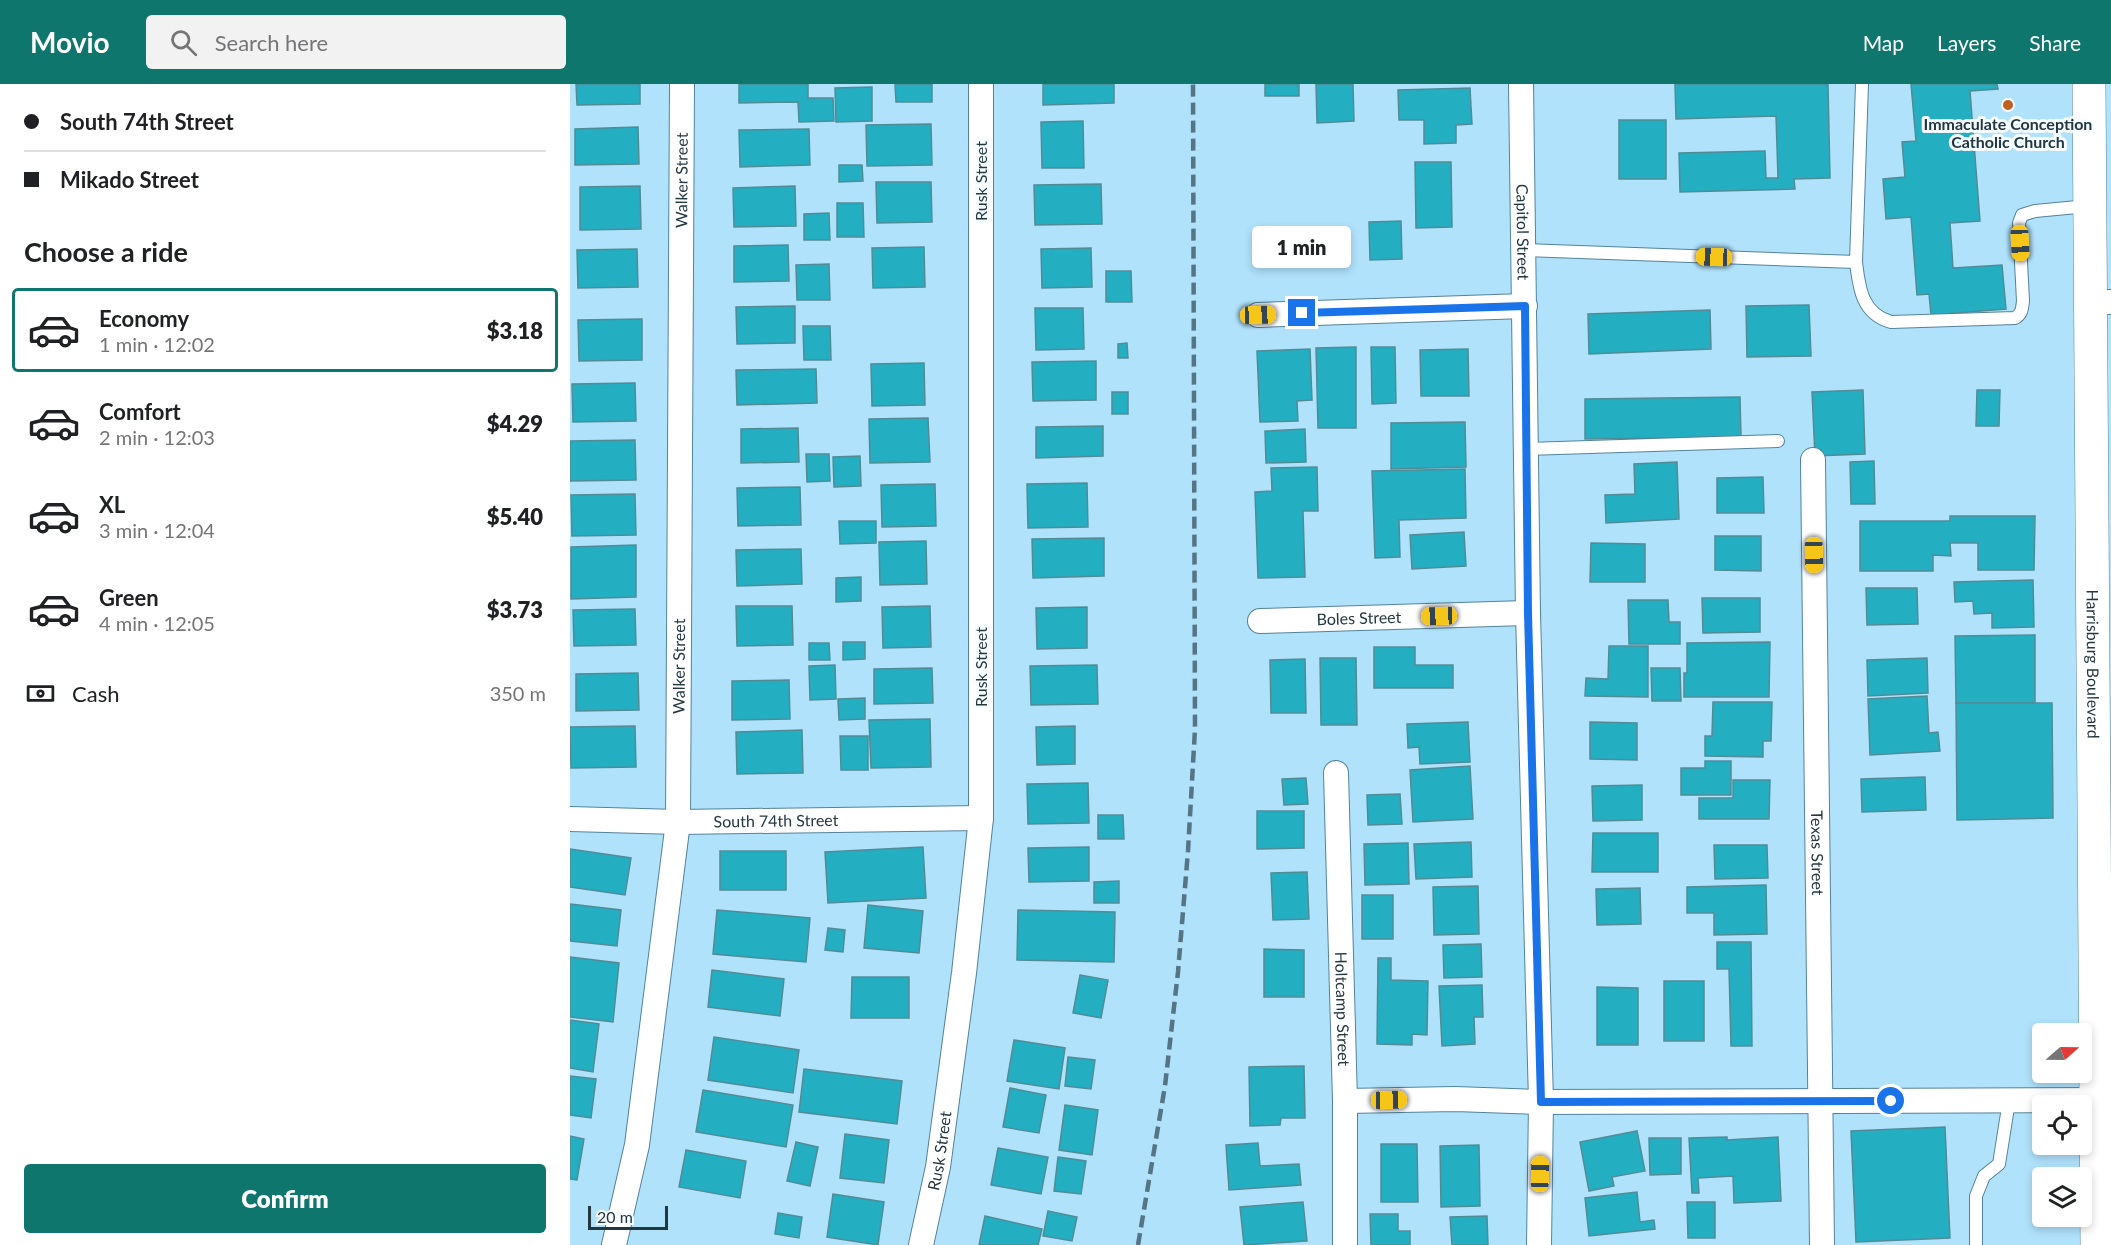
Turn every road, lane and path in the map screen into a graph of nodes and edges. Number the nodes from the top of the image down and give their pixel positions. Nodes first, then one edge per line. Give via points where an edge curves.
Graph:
1 (682, 84) edge
2 (981, 84) edge
3 (1521, 84) edge
4 (1862, 84) edge
5 (2089, 84) edge
6 (2091, 206) junction
7 (1524, 250) junction
8 (1856, 262) junction
9 (2102, 302) edge
10 (1525, 306) junction
11 (1258, 315) dead end
12 (1778, 441) dead end
13 (1527, 449) junction
14 (1813, 460) dead end
15 (1528, 613) junction
16 (1260, 621) dead end
17 (1336, 773) dead end
18 (981, 818) junction
19 (570, 819) edge
20 (678, 822) junction
21 (2103, 847) edge
22 (2103, 1100) edge
23 (1345, 1101) junction
24 (1820, 1101) junction
25 (2009, 1101) junction
26 (1541, 1102) junction
27 (614, 1245) edge
28 (921, 1245) edge
29 (1345, 1245) edge
30 (1539, 1245) edge
31 (1822, 1245) edge
32 (1976, 1245) edge
33 (2097, 1245) edge

1 - 20 street, Walker Street
2 - 18 street, Rusk Street
3 - 7 street, Capitol Street
4 - 8 lane
5 - 6 main road, Harrisburg Boulevard
6 - 8 lane via 2022,215 2019,223 2023,302 2015,318 1882,320 1871,312 1859,290
6 - 9 main road, Harrisburg Boulevard
7 - 8 lane
7 - 10 street, Capitol Street
9 - 21 main road, Harrisburg Boulevard via 2098,761
10 - 11 street
10 - 13 street, Capitol Street
12 - 13 lane
13 - 15 street, Capitol Street
14 - 24 street, Texas Street
15 - 16 street, Boles Street
15 - 26 street, Capitol Street
17 - 23 street, Holtcamp Street
18 - 20 street, South 74th Street
18 - 28 street, Rusk Street via 938,1167
19 - 20 street, South 74th Street
20 - 27 street, Walker Street via 637,1145
21 - 22 main road, Harrisburg Boulevard
22 - 25 street
22 - 33 main road, Harrisburg Boulevard
23 - 26 street
23 - 29 street, Holtcamp Street
24 - 25 street
24 - 26 street
24 - 31 street, Texas Street
25 - 32 lane via 1999,1164 1984,1176 1976,1196
26 - 30 street, Capitol Street

